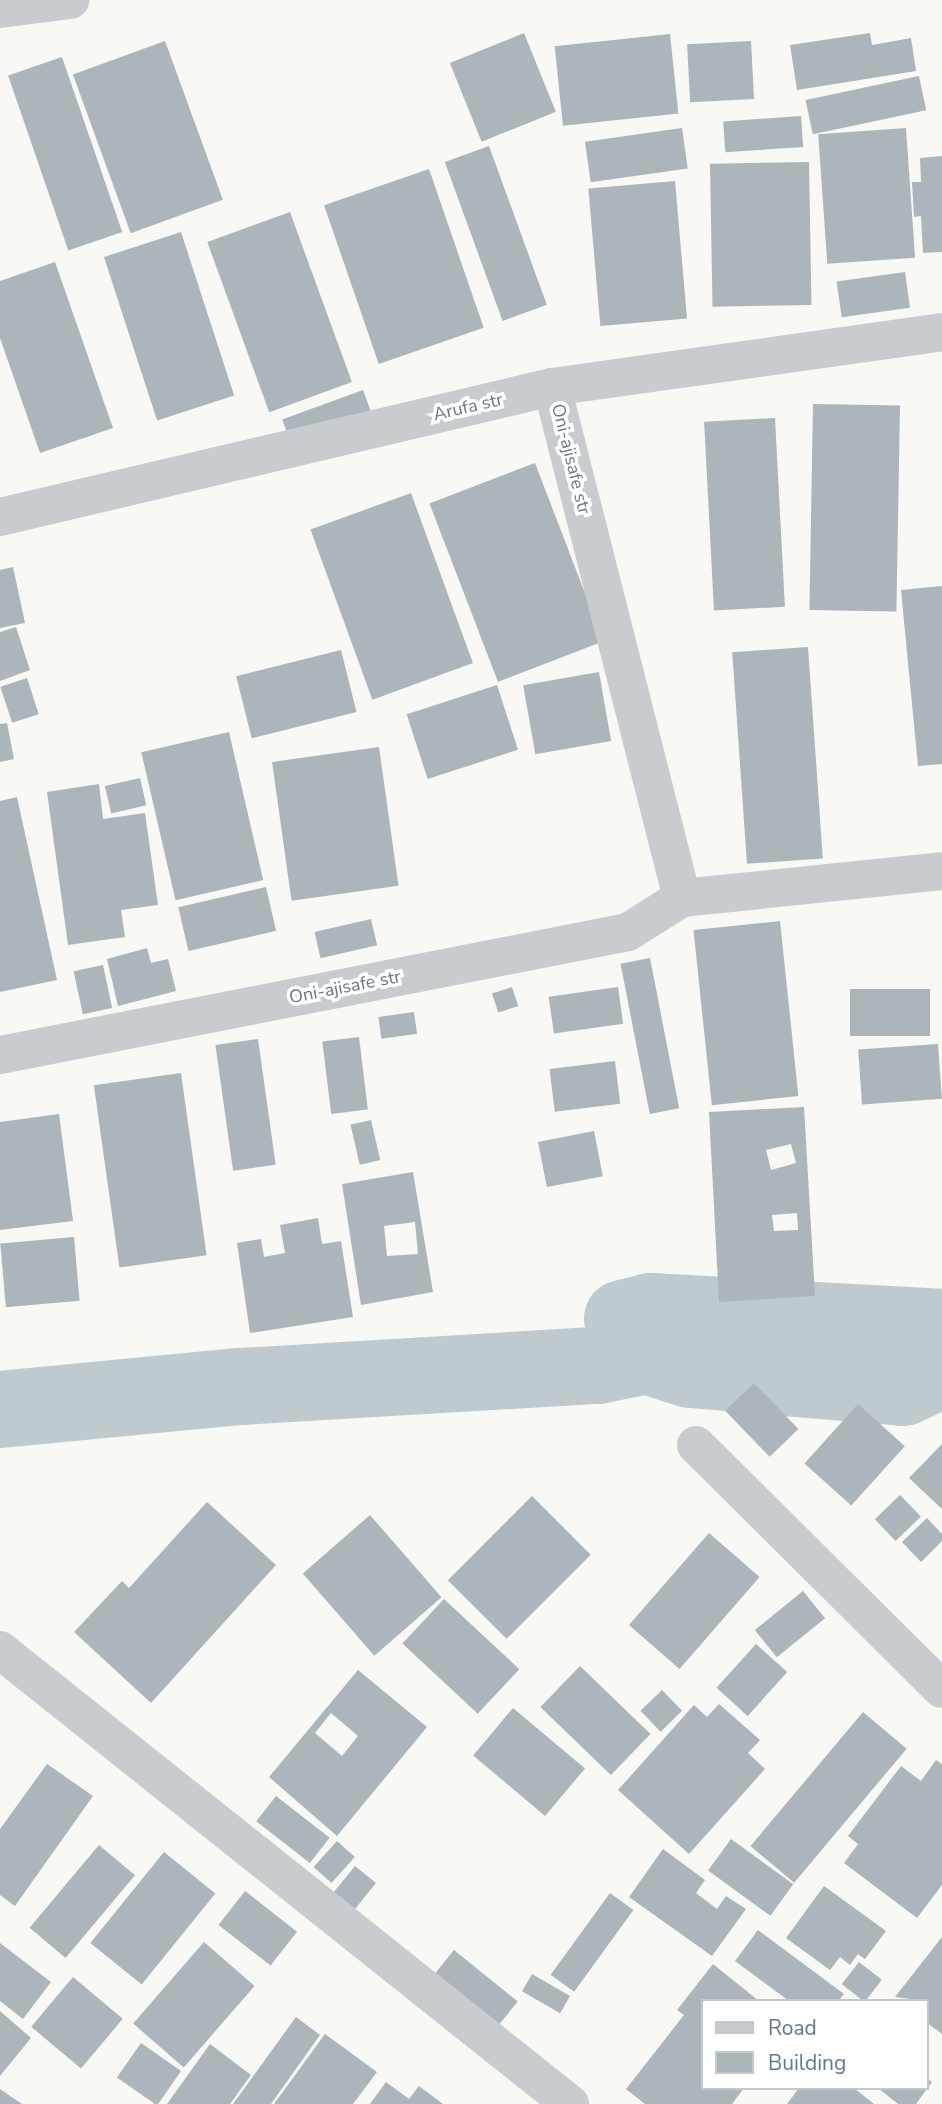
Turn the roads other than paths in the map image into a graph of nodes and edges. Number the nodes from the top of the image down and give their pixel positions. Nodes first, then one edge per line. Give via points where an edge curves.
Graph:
1 (70, 0) edge
2 (0, 9) edge
3 (942, 332) edge
4 (552, 387) junction
5 (0, 517) edge
6 (942, 872) edge
7 (682, 898) junction
8 (0, 1055) edge
9 (696, 1445) dead end
10 (0, 1650) edge
11 (942, 1689) edge
12 (570, 2104) edge

1 - 2 street
3 - 4 street, Arufa str
4 - 5 street, Arufa str
4 - 7 street, Oni-ajisafe str
6 - 7 street, Oni-ajisafe str
7 - 8 street, Oni-ajisafe str via 628,932
9 - 11 street
10 - 12 street

